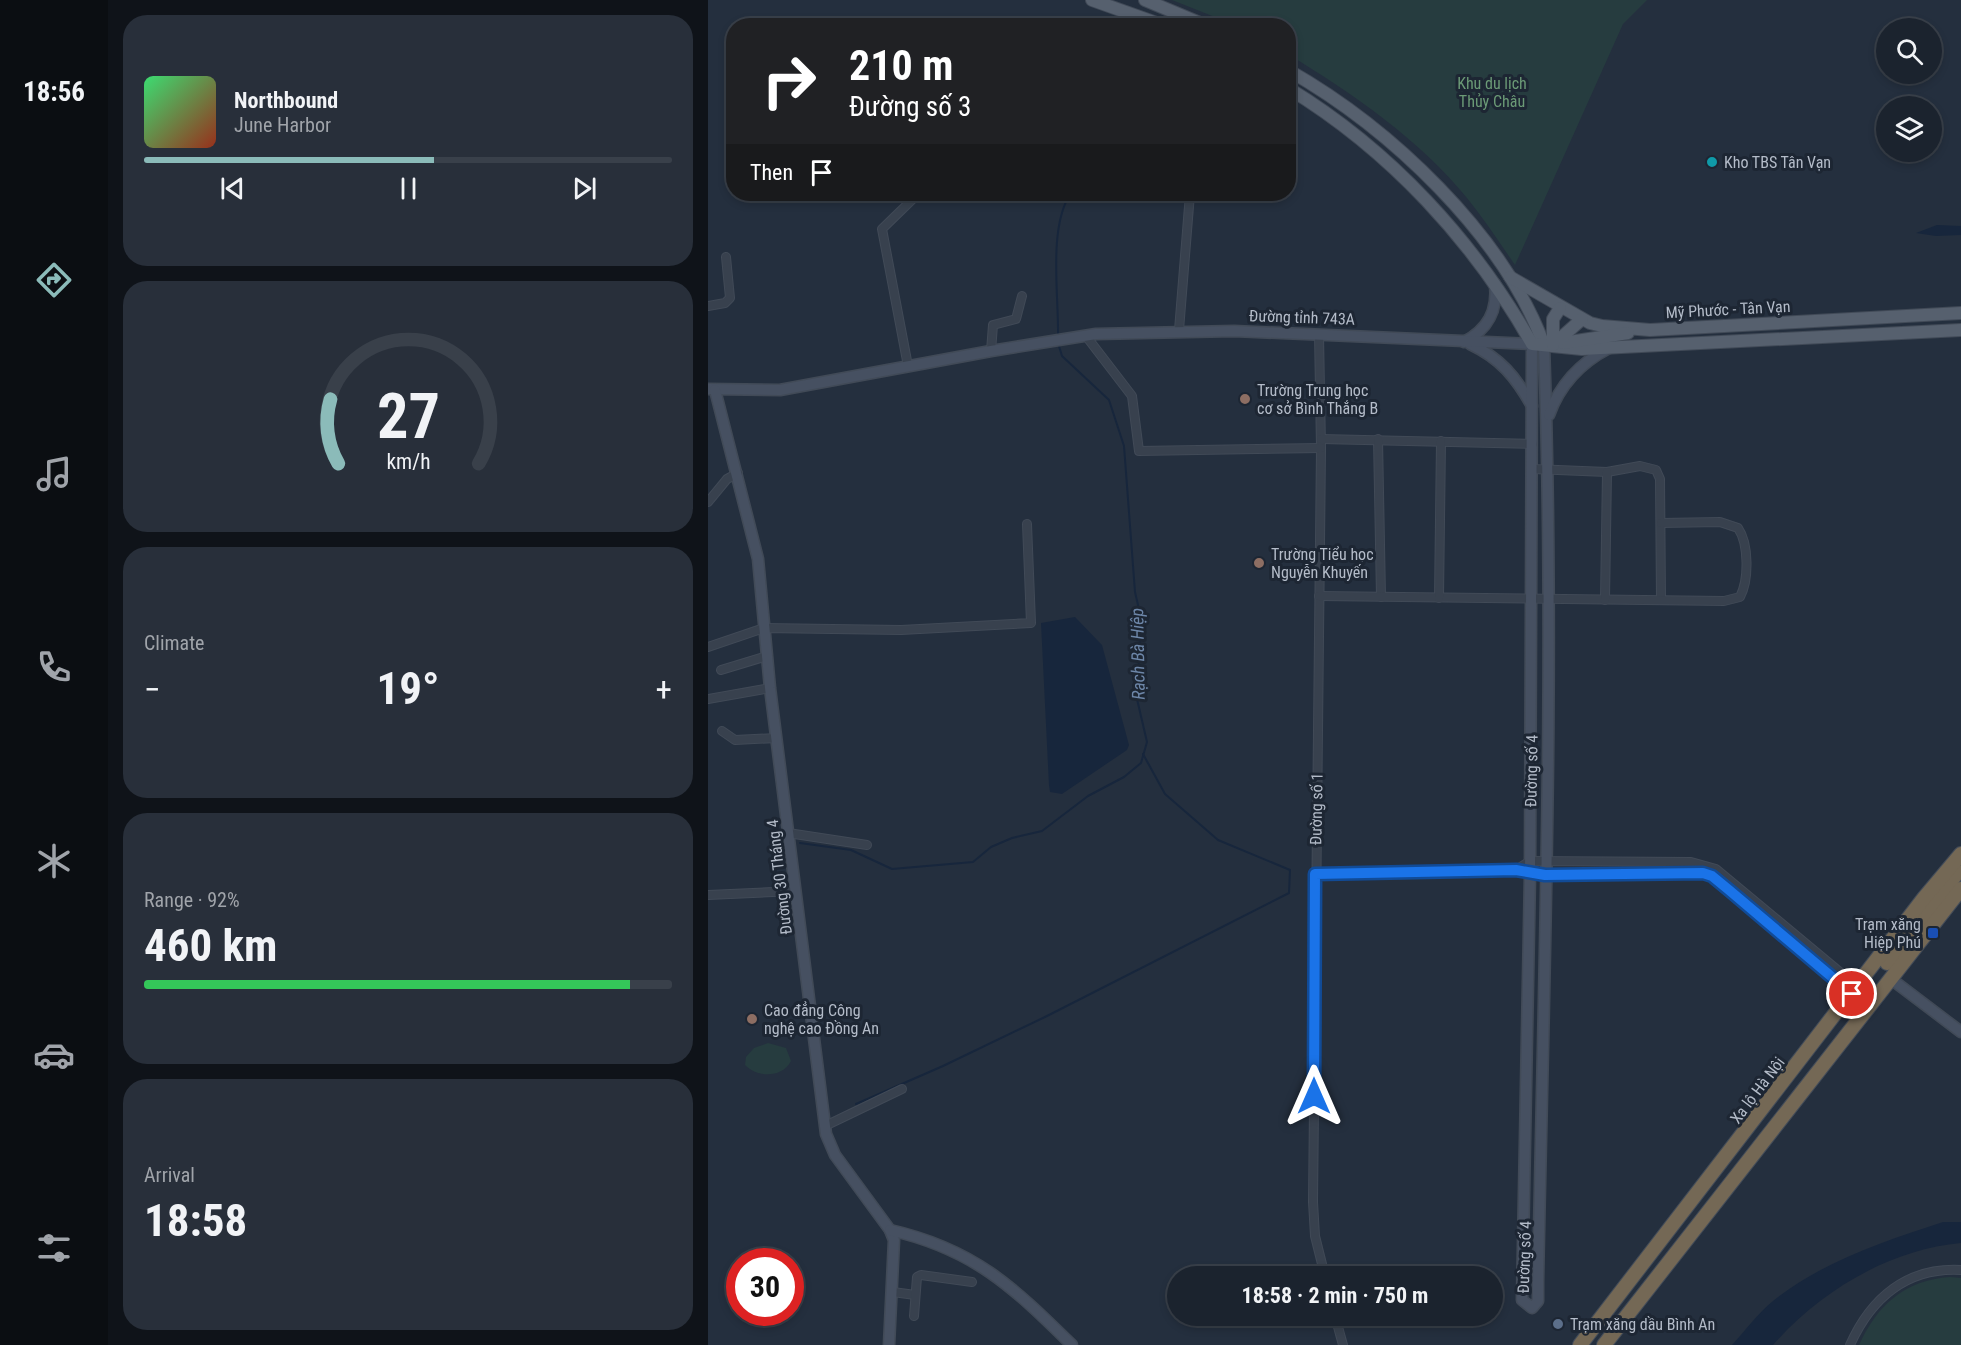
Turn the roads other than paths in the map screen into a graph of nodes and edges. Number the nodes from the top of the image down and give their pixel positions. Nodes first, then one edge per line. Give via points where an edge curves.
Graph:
1 (1092, 0) edge
2 (1145, 0) edge
3 (1143, 18) edge
4 (1189, 18) edge
5 (1296, 76) edge
6 (1296, 94) edge
7 (1381, 134) junction
8 (1370, 148) junction
9 (911, 201) edge
10 (1189, 201) edge
11 (726, 257) dead end
12 (1510, 277) junction
13 (1494, 284) junction
14 (1022, 296) dead end
15 (708, 306) edge
16 (1560, 308) junction
17 (1961, 313) edge
18 (1582, 320) junction
19 (993, 326) junction
20 (982, 328) dead end
21 (1179, 330) junction
22 (1650, 330) junction
23 (1961, 330) edge
24 (1319, 334) junction
25 (1086, 336) junction
26 (1464, 342) junction
27 (1543, 345) junction
28 (1609, 348) junction
29 (991, 351) junction
30 (908, 366) junction
31 (711, 390) edge
32 (1533, 409) junction
33 (1547, 421) junction
34 (1320, 438) junction
35 (1378, 439) junction
36 (1441, 441) junction
37 (1533, 444) junction
38 (1321, 448) junction
39 (1533, 469) junction
40 (1547, 469) junction
41 (1607, 472) junction
42 (738, 473) junction
43 (708, 502) edge
44 (1027, 524) dead end
45 (1660, 524) junction
46 (1319, 596) junction
47 (1381, 597) junction
48 (1439, 598) junction
49 (1531, 599) junction
50 (1547, 599) junction
51 (1605, 600) junction
52 (1661, 600) junction
53 (764, 627) junction
54 (708, 647) edge
55 (767, 656) junction
56 (721, 670) dead end
57 (770, 688) junction
58 (708, 699) edge
59 (722, 731) dead end
60 (777, 738) junction
61 (788, 833) junction
62 (867, 845) dead end
63 (1961, 854) edge
64 (1530, 861) junction
65 (1545, 861) junction
66 (1961, 868) edge
67 (1703, 869) junction
68 (1516, 870) junction
69 (1315, 874) junction
70 (1530, 874) junction
71 (1545, 875) junction
72 (795, 891) junction
73 (708, 895) edge
74 (1958, 895) edge
75 (1893, 981) junction
76 (1858, 993) junction
77 (1961, 1032) edge
78 (902, 1089) dead end
79 (825, 1126) junction
80 (890, 1230) junction
81 (1323, 1266) edge
82 (1961, 1270) edge
83 (972, 1282) dead end
84 (893, 1292) junction
85 (915, 1295) junction
86 (914, 1316) dead end
87 (1338, 1326) edge
88 (1618, 1336) edge
89 (889, 1345) edge
90 (1072, 1345) edge
91 (1343, 1345) edge
92 (1580, 1345) edge
93 (1590, 1345) edge
94 (1604, 1345) edge
95 (1850, 1345) edge

1 - 3 main road
2 - 4 main road
5 - 7 main road, Mỹ Phước - Tân Vạn
6 - 8 main road
7 - 8 main road
7 - 12 main road, Mỹ Phước - Tân Vạn via 1456,207
8 - 13 main road via 1433,207
9 - 30 street via 882,229
10 - 21 street
11 - 15 street via 730,298
12 - 16 main road, Mỹ Phước - Tân Vạn
12 - 27 main road, Mỹ Phước - Tân Vạn via 1528,305
13 - 26 street via 1493,314 1480,332
13 - 27 main road
14 - 19 street via 1016,319
16 - 18 main road, Mỹ Phước - Tân Vạn
16 - 27 main road
17 - 22 main road, Mỹ Phước - Tân Vạn
18 - 22 main road, Mỹ Phước - Tân Vạn via 1602,326
18 - 27 main road
19 - 20 street
19 - 29 street
21 - 24 street, Đường tỉnh 743A
21 - 25 street, Đường tỉnh 743A
22 - 27 main road, Đường tỉnh 743A via 1573,336
23 - 28 main road, Mỹ Phước - Tân Vạn
24 - 26 street, Đường tỉnh 743A
24 - 34 street, Đường số 1
25 - 29 street, Đường tỉnh 743A
25 - 38 street via 1132,396 1139,451
26 - 27 street, Đường tỉnh 743A
26 - 32 street via 1500,361 1521,386
27 - 28 main road, Mỹ Phước - Tân Vạn
27 - 32 street, Đường số 4
27 - 33 street, Đường số 4
28 - 33 street via 1569,377
29 - 30 street
30 - 31 street via 780,390
31 - 42 street, Đường 30 Tháng 4
32 - 37 street, Đường số 4
33 - 40 street, Đường số 4
34 - 35 street
34 - 38 street, Đường số 1
35 - 36 street
35 - 47 street
36 - 37 street
36 - 48 street
37 - 39 street, Đường số 4
38 - 46 street, Đường số 1
39 - 40 street
39 - 49 street, Đường số 4
40 - 41 street
40 - 50 street, Đường số 4
41 - 45 street via 1640,466 1656,470 1660,479
41 - 51 street
42 - 43 street via 719,487
42 - 53 street, Đường 30 Tháng 4 via 758,559
44 - 53 street via 1031,623 900,630
45 - 52 street
45 - 52 street via 1720,522 1738,528 1744,541 1744,588 1740,597
46 - 47 street
46 - 69 street, Đường số 1
47 - 48 street
48 - 49 street
49 - 50 street
49 - 64 street, Đường số 4
50 - 51 street
50 - 65 street, Đường số 4
51 - 52 street
53 - 54 street
53 - 55 street, Đường 30 Tháng 4
55 - 56 street
55 - 57 street, Đường 30 Tháng 4
57 - 58 street
57 - 60 street, Đường 30 Tháng 4
59 - 60 street via 735,740
60 - 61 street, Đường 30 Tháng 4
61 - 62 street
61 - 72 street, Đường 30 Tháng 4
63 - 76 highway, Xa lộ Hà Nội via 1924,898
64 - 65 street
64 - 68 street
64 - 70 street, Đường số 4
65 - 67 street via 1691,862
65 - 71 street, Đường số 4
66 - 76 highway, Xa lộ Hà Nội
67 - 71 street
67 - 76 street via 1716,869
68 - 69 street
68 - 70 street
69 - 81 street, Đường số 1 via 1313,1202 1315,1236
70 - 71 street
70 - 71 street, Đường số 4 via 1522,1300 1532,1308 1538,1301
72 - 73 street
72 - 79 street, Đường 30 Tháng 4
74 - 75 highway
75 - 77 street
75 - 88 highway
76 - 92 highway, Xa lộ Hà Nội
76 - 93 highway, Xa lộ Hà Nội
78 - 79 street
79 - 80 street, Đường 30 Tháng 4 via 835,1155
80 - 84 street, Đường 30 Tháng 4 via 895,1251
80 - 90 street via 922,1237 981,1265 1027,1300
82 - 95 street via 1921,1273 1892,1288 1865,1315
83 - 85 street via 921,1275 916,1280
84 - 85 street
84 - 89 street, Đường 30 Tháng 4
85 - 86 street
87 - 91 street
88 - 94 highway

